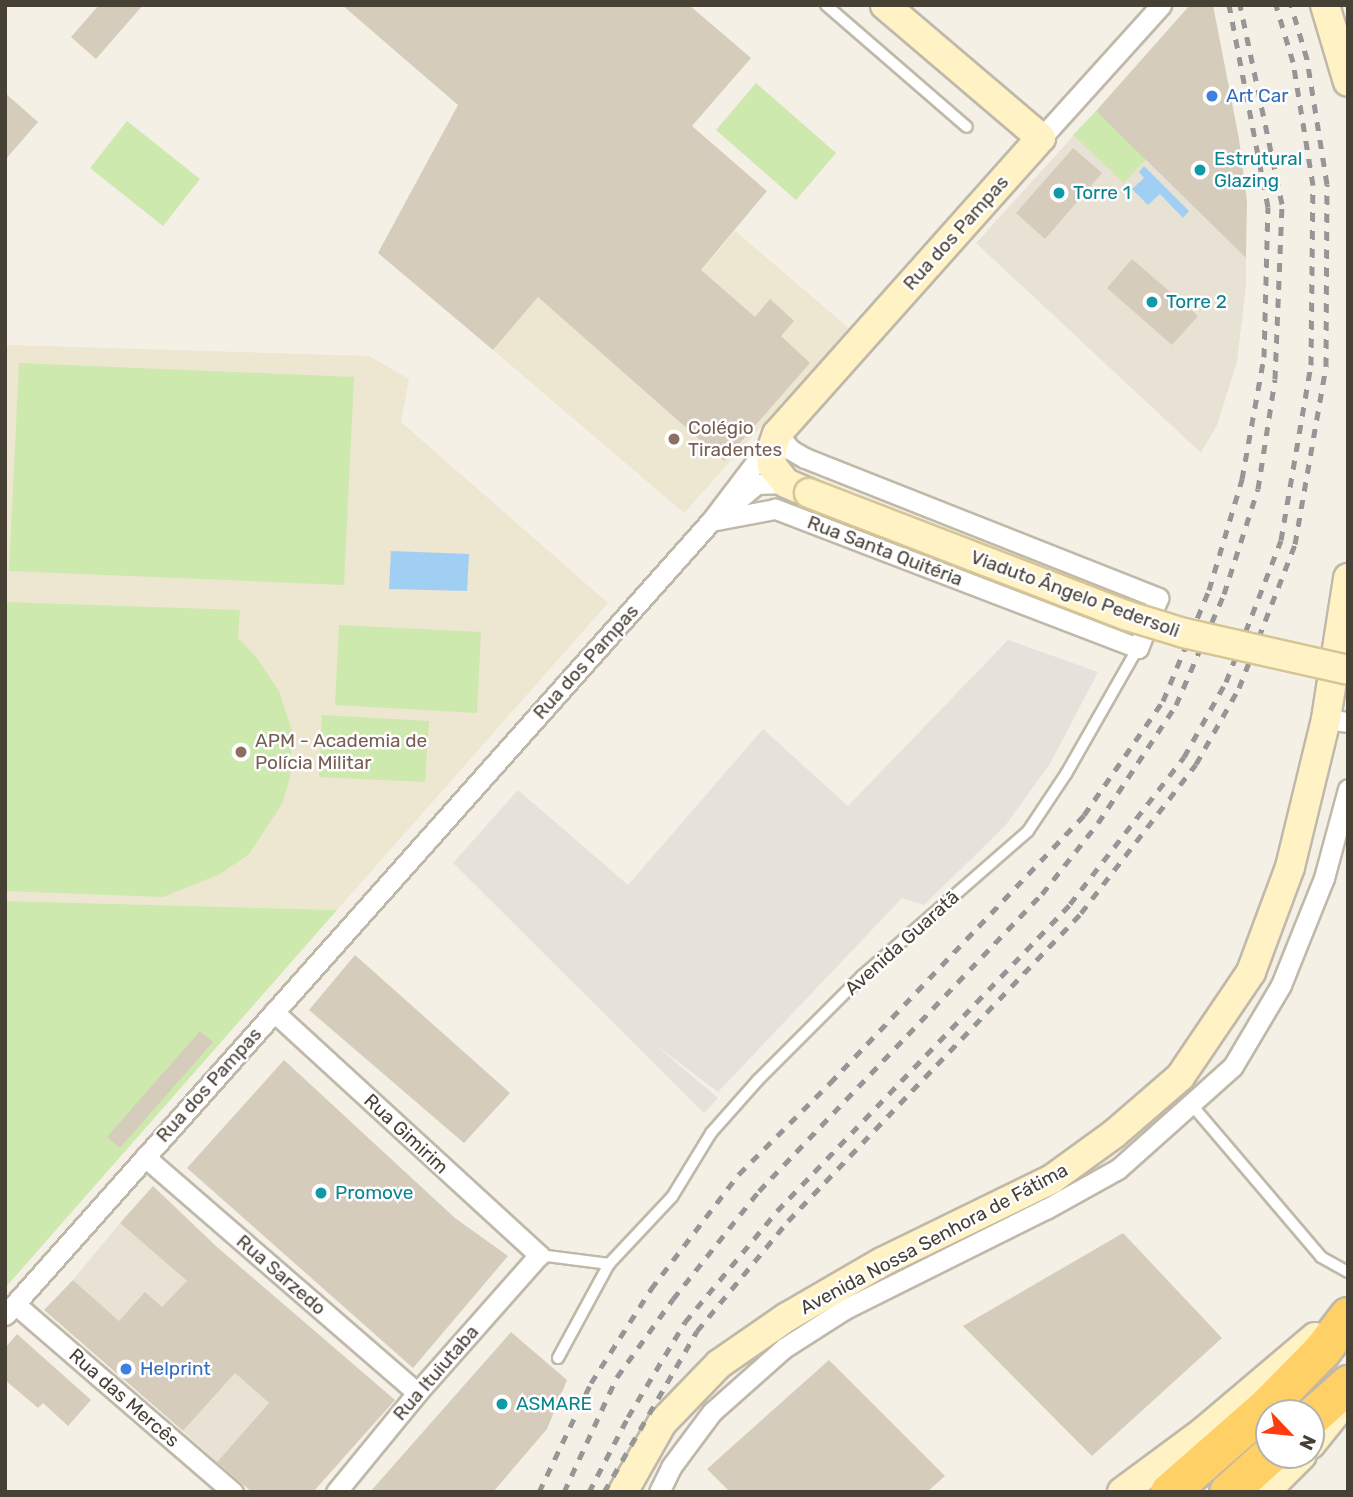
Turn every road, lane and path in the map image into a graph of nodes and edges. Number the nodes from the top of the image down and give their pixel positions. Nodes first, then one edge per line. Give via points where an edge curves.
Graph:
1 (826, 5) edge
2 (885, 5) edge
3 (1161, 5) edge
4 (1325, 5) edge
5 (1348, 82) edge
6 (967, 127) dead end
7 (1041, 138) junction
8 (777, 434) junction
9 (797, 488) junction
10 (711, 522) junction
11 (1348, 578) edge
12 (1138, 648) junction
13 (1348, 670) edge
14 (1337, 720) edge
15 (1348, 789) edge
16 (274, 1012) junction
17 (1191, 1104) junction
18 (145, 1157) junction
19 (539, 1255) junction
20 (609, 1264) junction
21 (1348, 1272) edge
22 (10, 1309) edge
23 (1348, 1311) edge
24 (1348, 1317) edge
25 (558, 1358) dead end
26 (1348, 1384) edge
27 (417, 1393) junction
28 (1348, 1398) edge
29 (1325, 1405) edge
30 (1325, 1427) edge
31 (1255, 1468) edge
32 (1288, 1469) edge
33 (233, 1492) edge
34 (336, 1492) edge
35 (623, 1492) edge
36 (659, 1492) edge
37 (1122, 1492) edge
38 (1170, 1492) edge
39 (1228, 1492) edge
40 (1265, 1492) edge

1 - 6 lane
2 - 7 main road
3 - 7 street, Rua dos Pampas
4 - 5 main road
7 - 8 main road, Rua dos Pampas
8 - 9 main road via 772,466
8 - 10 street, Rua dos Pampas
8 - 12 street, Avenida Guaratã via 805,458 1158,598
9 - 10 street via 757,484
9 - 13 main road, Viaduto Ângelo Pedersoli, bridge via 1125,615
10 - 12 street, Rua Santa Quitéria via 775,509
10 - 16 street, Rua dos Pampas
11 - 14 main road, Avenida Nossa Senhora de Fátima
12 - 20 lane, Avenida Guaratã via 1028,831 862,976 758,1080 711,1133 672,1197
14 - 35 main road, Avenida Nossa Senhora de Fátima via 1251,972 1180,1077 1114,1135 1052,1179 882,1262 719,1364 663,1423
15 - 17 street, Avenida Nossa Senhora de Fátima via 1324,878 1281,985 1233,1066
16 - 18 street, Rua dos Pampas
16 - 19 street, Rua Gimirim
17 - 21 lane via 1321,1257
17 - 36 street, Avenida Nossa Senhora de Fátima via 1118,1169 845,1309 784,1348 712,1412 671,1467
18 - 22 street, Rua dos Pampas
18 - 27 street, Rua Sarzedo
19 - 20 lane
19 - 27 street, Rua Ituiutaba
20 - 25 lane, Avenida Guaratã
22 - 33 street, Rua das Mercês
23 - 37 main road via 1203,1432
24 - 38 highway via 1268,1405
26 - 29 highway
27 - 34 street, Rua Ituiutaba
28 - 30 main road
31 - 39 highway
32 - 40 main road

